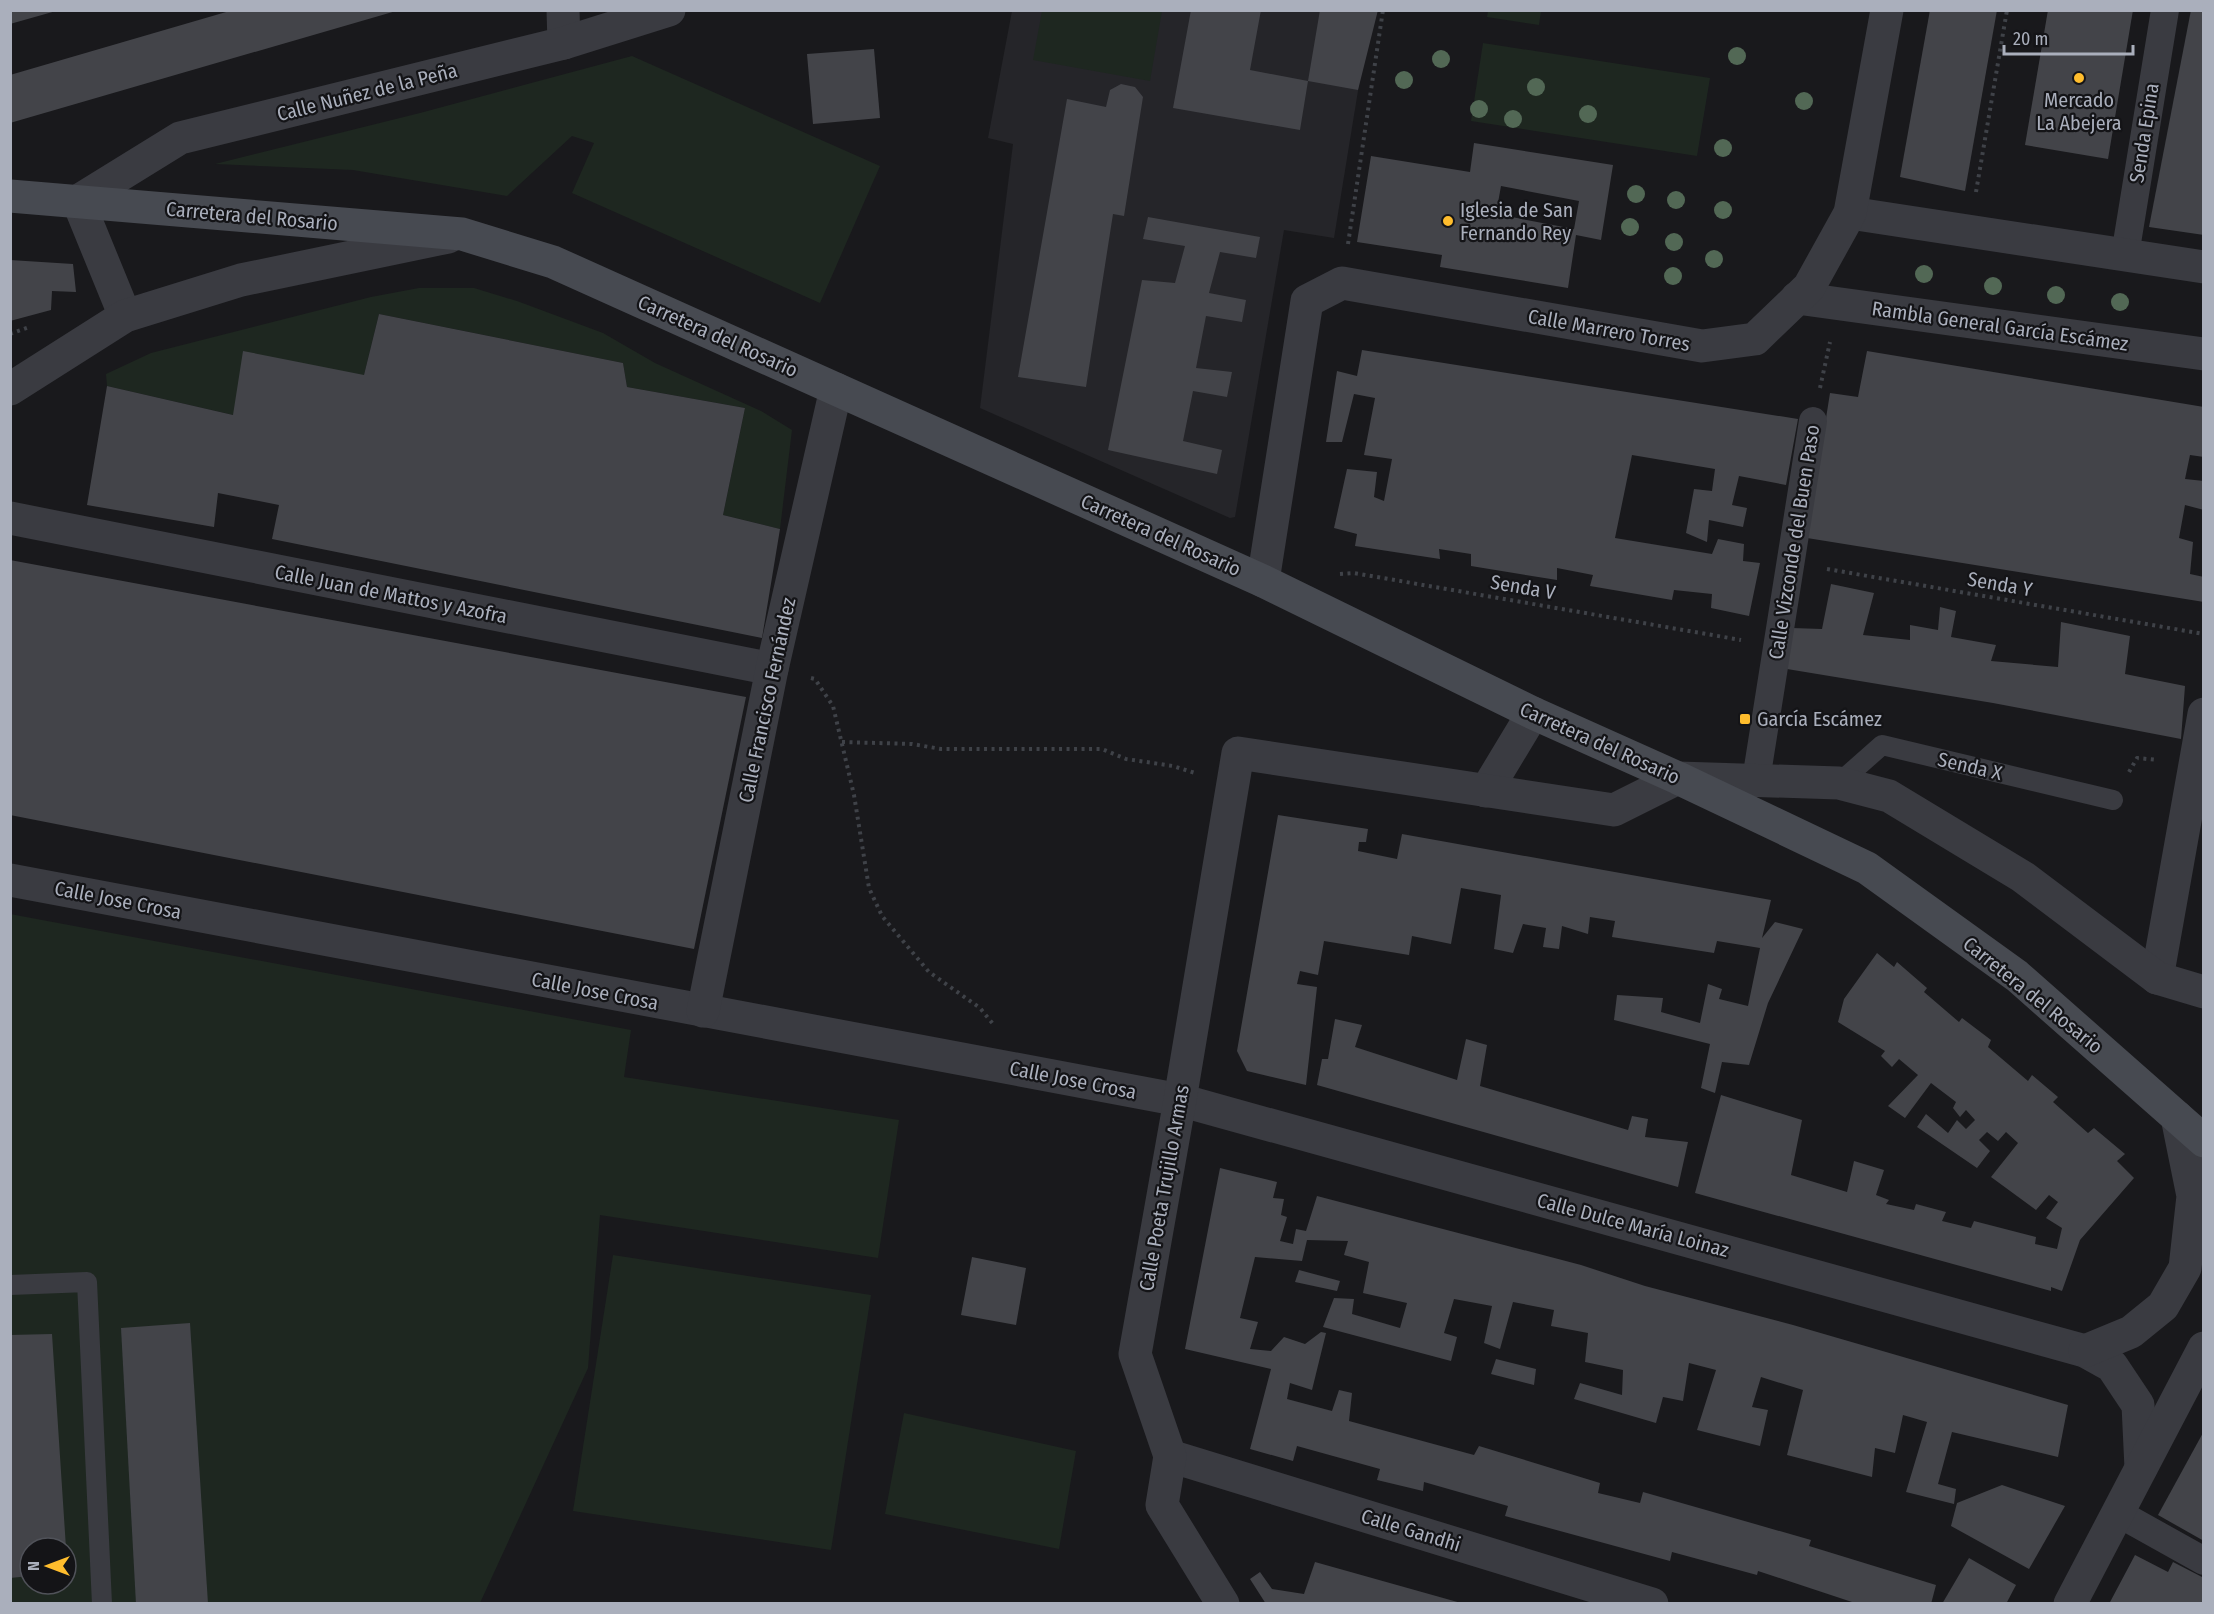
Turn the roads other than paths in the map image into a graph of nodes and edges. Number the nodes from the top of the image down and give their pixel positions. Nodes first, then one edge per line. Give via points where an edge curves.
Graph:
1 (563, 10) edge
2 (669, 10) edge
3 (1887, 10) edge
4 (2165, 10) edge
5 (564, 43) junction
6 (10, 196) edge
7 (78, 201) junction
8 (1850, 213) junction
9 (462, 234) junction
10 (2125, 255) junction
11 (2204, 267) edge
12 (1797, 298) junction
13 (125, 315) junction
14 (2204, 354) edge
15 (10, 389) edge
16 (836, 389) junction
17 (1813, 421) road end
18 (10, 518) edge
19 (1263, 581) junction
20 (772, 669) junction
21 (1533, 713) junction
22 (2204, 714) edge
23 (1677, 778) junction
24 (1756, 780) junction
25 (1839, 783) junction
26 (1486, 791) junction
27 (2113, 800) road end
28 (10, 880) edge
29 (2157, 978) junction
30 (2204, 992) edge
31 (703, 1011) junction
32 (1180, 1100) junction
33 (2178, 1117) junction
34 (2204, 1141) edge
35 (2204, 1275) edge
36 (10, 1285) edge
37 (2131, 1332) junction
38 (2204, 1348) edge
39 (2085, 1350) junction
40 (1170, 1456) junction
41 (2141, 1468) junction
42 (2118, 1512) junction
43 (2204, 1561) edge
44 (102, 1604) edge
45 (1223, 1604) edge
46 (1652, 1604) edge
47 (2070, 1604) edge

1 - 5 street
2 - 5 street, Calle Nuñez de la Peña
3 - 8 street
4 - 10 street, Senda Epina
5 - 7 street, Calle Nuñez de la Peña via 180,138
6 - 7 main road, Carretera del Rosario
7 - 9 main road, Carretera del Rosario
7 - 13 street
8 - 10 street
8 - 12 street, Calle Marrero Torres via 1809,287
9 - 13 street via 241,280
9 - 16 main road, Carretera del Rosario via 554,262
10 - 11 street
12 - 14 street, Rambla General García Escámez
12 - 19 street, Calle Marrero Torres via 1755,339 1702,346 1342,283 1307,301
13 - 15 street
16 - 19 main road, Carretera del Rosario
16 - 20 street, Calle Francisco Fernández
17 - 24 street, Calle Vizconde del Buen Paso
18 - 20 street, Calle Juan de Mattos y Azofra
19 - 21 main road, Carretera del Rosario
20 - 31 street, Calle Francisco Fernández
21 - 23 main road, Carretera del Rosario
21 - 26 street
22 - 29 street
23 - 24 street
23 - 26 street via 1614,810
23 - 33 main road, Carretera del Rosario via 1866,868 2017,976
24 - 25 street
25 - 27 lane, Senda X via 1881,745
25 - 29 street via 1889,796 2024,877
26 - 32 street, Calle Poeta Trujillo Armas via 1238,753
28 - 31 street, Calle Jose Crosa
29 - 30 street
31 - 32 street, Calle Jose Crosa
32 - 39 street, Calle Dulce María Loinaz
32 - 40 street, Calle Poeta Trujillo Armas via 1135,1354
33 - 34 main road, Carretera del Rosario
33 - 37 street via 2193,1196 2185,1268 2163,1306
35 - 37 street via 2193,1301
36 - 44 lane via 87,1282
37 - 39 street
38 - 41 street
39 - 41 street, Calle Dulce María Loinaz via 2112,1366 2138,1405
40 - 45 street, Calle Poeta Trujillo Armas via 1162,1505
40 - 46 street, Calle Gandhi
41 - 42 street
42 - 43 street
42 - 47 street

